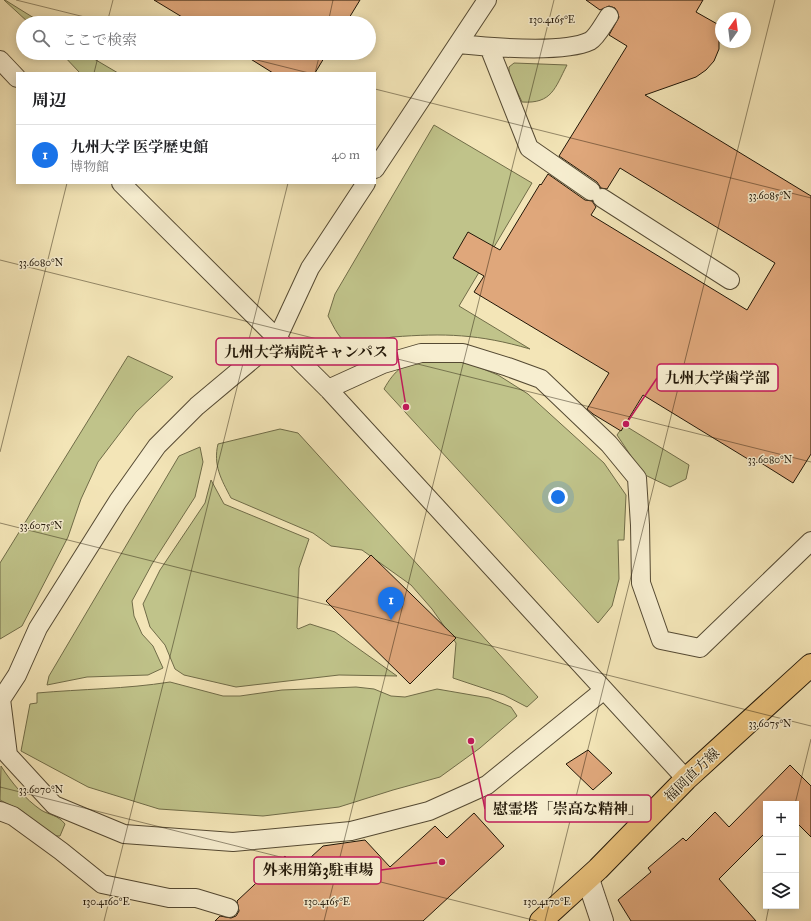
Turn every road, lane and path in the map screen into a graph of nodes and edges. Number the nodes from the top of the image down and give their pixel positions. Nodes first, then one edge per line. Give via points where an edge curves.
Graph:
1 (486, 0) edge
2 (609, 16) dead end
3 (458, 44) junction
4 (489, 47) junction
5 (0, 60) edge
6 (16, 77) edge
7 (376, 167) edge
8 (122, 184) edge
9 (365, 184) edge
10 (730, 280) dead end
11 (277, 339) junction
12 (328, 389) junction
13 (811, 541) edge
14 (811, 665) edge
15 (604, 690) junction
16 (1, 700) edge
17 (686, 779) junction
18 (0, 811) edge
19 (588, 879) junction
20 (229, 908) dead end
21 (541, 921) edge
22 (602, 921) edge

1 - 3 lane
2 - 4 lane via 591,40 584,42 564,47
3 - 4 lane
3 - 7 lane
4 - 10 lane via 529,148 596,195
5 - 6 lane
8 - 11 lane
9 - 11 lane via 310,268
11 - 12 lane
11 - 16 lane via 197,406 157,446 118,501 38,628 17,675
12 - 13 lane via 383,364 420,353 463,354 541,379 609,444 637,478 641,583 662,640 700,648
12 - 15 lane
14 - 17 main road, 福岡直方線
15 - 16 lane via 487,785 429,811 351,831 233,842 124,834 54,805 8,755
15 - 17 lane
17 - 19 main road, 福岡直方線
18 - 20 lane via 13,816 102,884 169,898 196,898
19 - 21 main road, 福岡直方線
19 - 22 street

